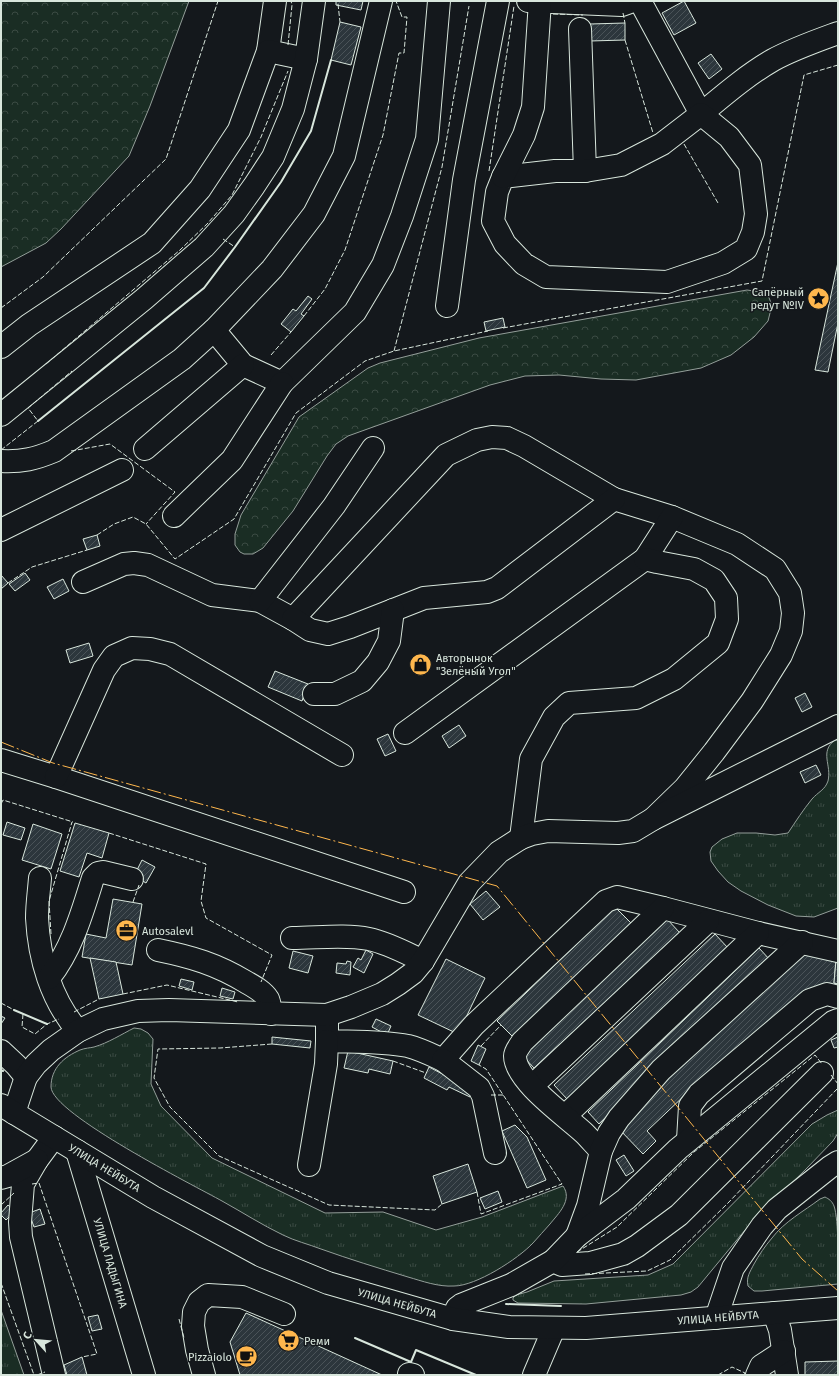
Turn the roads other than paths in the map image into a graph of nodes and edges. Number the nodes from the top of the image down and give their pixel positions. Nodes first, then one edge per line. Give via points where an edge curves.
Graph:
1 (275, 1) edge
2 (314, 1) edge
3 (381, 1) edge
4 (439, 1) edge
5 (498, 1) edge
6 (536, 1) edge
7 (633, 1) edge
8 (640, 1) edge
9 (594, 2) edge
10 (580, 29) dead end
11 (838, 33) edge
12 (268, 51) junction
13 (306, 59) junction
14 (701, 114) junction
15 (585, 171) junction
16 (503, 177) junction
17 (447, 306) dead end
18 (214, 330) junction
19 (1, 347) edge
20 (243, 365) junction
21 (282, 384) junction
22 (1, 414) edge
23 (373, 448) dead end
24 (145, 449) dead end
25 (1, 461) edge
26 (122, 470) dead end
27 (614, 499) junction
28 (174, 516) dead end
29 (672, 517) junction
30 (1, 530) edge
31 (645, 558) junction
32 (83, 582) dead end
33 (260, 601) junction
34 (393, 610) junction
35 (293, 619) junction
36 (314, 694) dead end
37 (838, 726) edge
38 (405, 732) dead end
39 (342, 756) dead end
40 (1, 760) edge
41 (56, 777) junction
42 (653, 819) junction
43 (521, 838) junction
44 (40, 878) dead end
45 (132, 879) dead end
46 (404, 892) dead end
47 (663, 908) junction
48 (708, 921) junction
49 (758, 933) junction
50 (292, 938) dead end
51 (802, 942) junction
52 (158, 950) dead end
53 (838, 951) edge
54 (423, 961) junction
55 (49, 978) junction
56 (838, 997) edge
57 (271, 1014) junction
58 (327, 1015) junction
59 (838, 1020) edge
60 (78, 1031) junction
61 (327, 1041) junction
62 (1, 1051) edge
63 (443, 1060) junction
64 (822, 1073) dead end
65 (26, 1077) junction
66 (532, 1086) junction
67 (7, 1109) edge
68 (564, 1116) junction
69 (54, 1137) junction
70 (688, 1140) junction
71 (77, 1151) junction
72 (601, 1151) junction
73 (495, 1153) dead end
74 (37, 1160) junction
75 (838, 1162) edge
76 (309, 1165) dead end
77 (4, 1174) edge
78 (577, 1236) junction
79 (553, 1261) junction
80 (838, 1308) edge
81 (774, 1313) junction
82 (284, 1314) dead end
83 (716, 1318) junction
84 (453, 1320) junction
85 (554, 1328) junction
86 (784, 1351) junction
87 (54, 1375) edge
88 (144, 1375) edge
89 (204, 1375) edge
90 (534, 1375) edge
91 (758, 1375) edge
92 (787, 1375) edge

1 - 12 main road
2 - 13 main road
3 - 18 main road via 344,156 314,214 272,269
4 - 21 main road via 427,139 402,216 382,265 355,312
5 - 17 main road via 464,180
6 - 9 main road
6 - 16 main road via 533,107 524,136
7 - 9 main road via 622,6
8 - 14 main road
10 - 15 main road
11 - 14 main road via 772,60 742,80
12 - 13 main road
12 - 19 main road via 238,130 200,189 152,243 29,325
13 - 22 main road via 293,109 273,157 234,214 198,252 144,299
14 - 15 main road via 662,144 621,165
14 - 16 main road via 729,137 750,165 756,214 753,232 746,249 723,263 667,282 546,277 524,264 505,244 493,221 497,192
15 - 16 main road via 555,171
18 - 20 main road
18 - 25 main road via 182,359 54,451 21,461
20 - 21 main road
20 - 24 main road
21 - 28 main road via 232,460
23 - 33 main road via 334,506
26 - 30 main road
27 - 29 main road
27 - 34 main road via 496,588 487,592 424,598
27 - 35 main road via 507,438 476,440 446,455
29 - 31 main road
29 - 42 main road via 737,544 775,569 790,593 793,613 791,631 781,655 752,701 685,788
31 - 38 main road
31 - 43 main road via 694,569 714,580 726,598 727,619 718,643 674,679 636,698 569,703 554,717 531,759
32 - 33 main road via 124,564 134,563 148,565 212,595
33 - 35 main road
34 - 35 main road via 328,634 310,630
34 - 36 main road via 389,641 378,662 362,681 335,694
37 - 42 main road
39 - 41 main road via 170,654 150,648 132,648 114,656 104,670
40 - 41 main road
41 - 46 main road
42 - 43 main road via 633,831 618,833 548,830
43 - 54 main road via 499,852 469,883
44 - 55 main road via 37,916 41,958
45 - 55 main road via 103,872 93,878 71,943
47 - 48 main road
47 - 63 main road via 617,898 606,901 474,1025
47 - 66 main road via 522,1042 515,1054 516,1062
48 - 49 main road
48 - 66 main road
49 - 51 main road
49 - 68 main road
50 - 54 main road via 363,938 395,948
51 - 53 main road
51 - 72 main road via 662,1070 619,1118
52 - 57 main road via 188,956 222,968 259,989 269,1000
54 - 58 main road via 413,973 382,994
55 - 60 main road via 54,994
56 - 70 main road via 827,994 810,1000 699,1094 690,1106
57 - 58 main road
57 - 60 main road via 138,1011 103,1019
58 - 61 main road
59 - 70 main road
60 - 65 main road via 51,1050
61 - 63 main road via 409,1047
61 - 76 main road via 325,1071
62 - 65 main road
63 - 73 main road via 479,1088
64 - 79 main road via 679,1215 637,1246 622,1254 590,1263 562,1265
65 - 67 main road
66 - 68 main road
67 - 69 main road, УЛИЦА НЕЙБУТА
68 - 72 main road
69 - 71 main road, УЛИЦА НЕЙБУТА
69 - 74 main road
70 - 78 main road via 626,1199
71 - 84 main road, УЛИЦА НЕЙБУТА via 153,1197 262,1256 328,1283
71 - 88 main road, УЛИЦА ЛАДЫГИНА
72 - 78 main road via 588,1206
74 - 77 main road
74 - 87 main road via 23,1184 21,1237
75 - 83 main road via 777,1209 762,1226 733,1268
78 - 79 main road
79 - 84 main road via 511,1285 460,1305
80 - 81 main road, УЛИЦА НЕЙБУТА
81 - 83 main road, УЛИЦА НЕЙБУТА
81 - 86 main road
82 - 89 main road via 242,1297 208,1295 199,1302 194,1312 193,1326
83 - 85 main road, УЛИЦА НЕЙБУТА
84 - 85 main road, УЛИЦА НЕЙБУТА via 509,1327
85 - 90 main road
86 - 91 main road via 761,1366
86 - 92 main road

